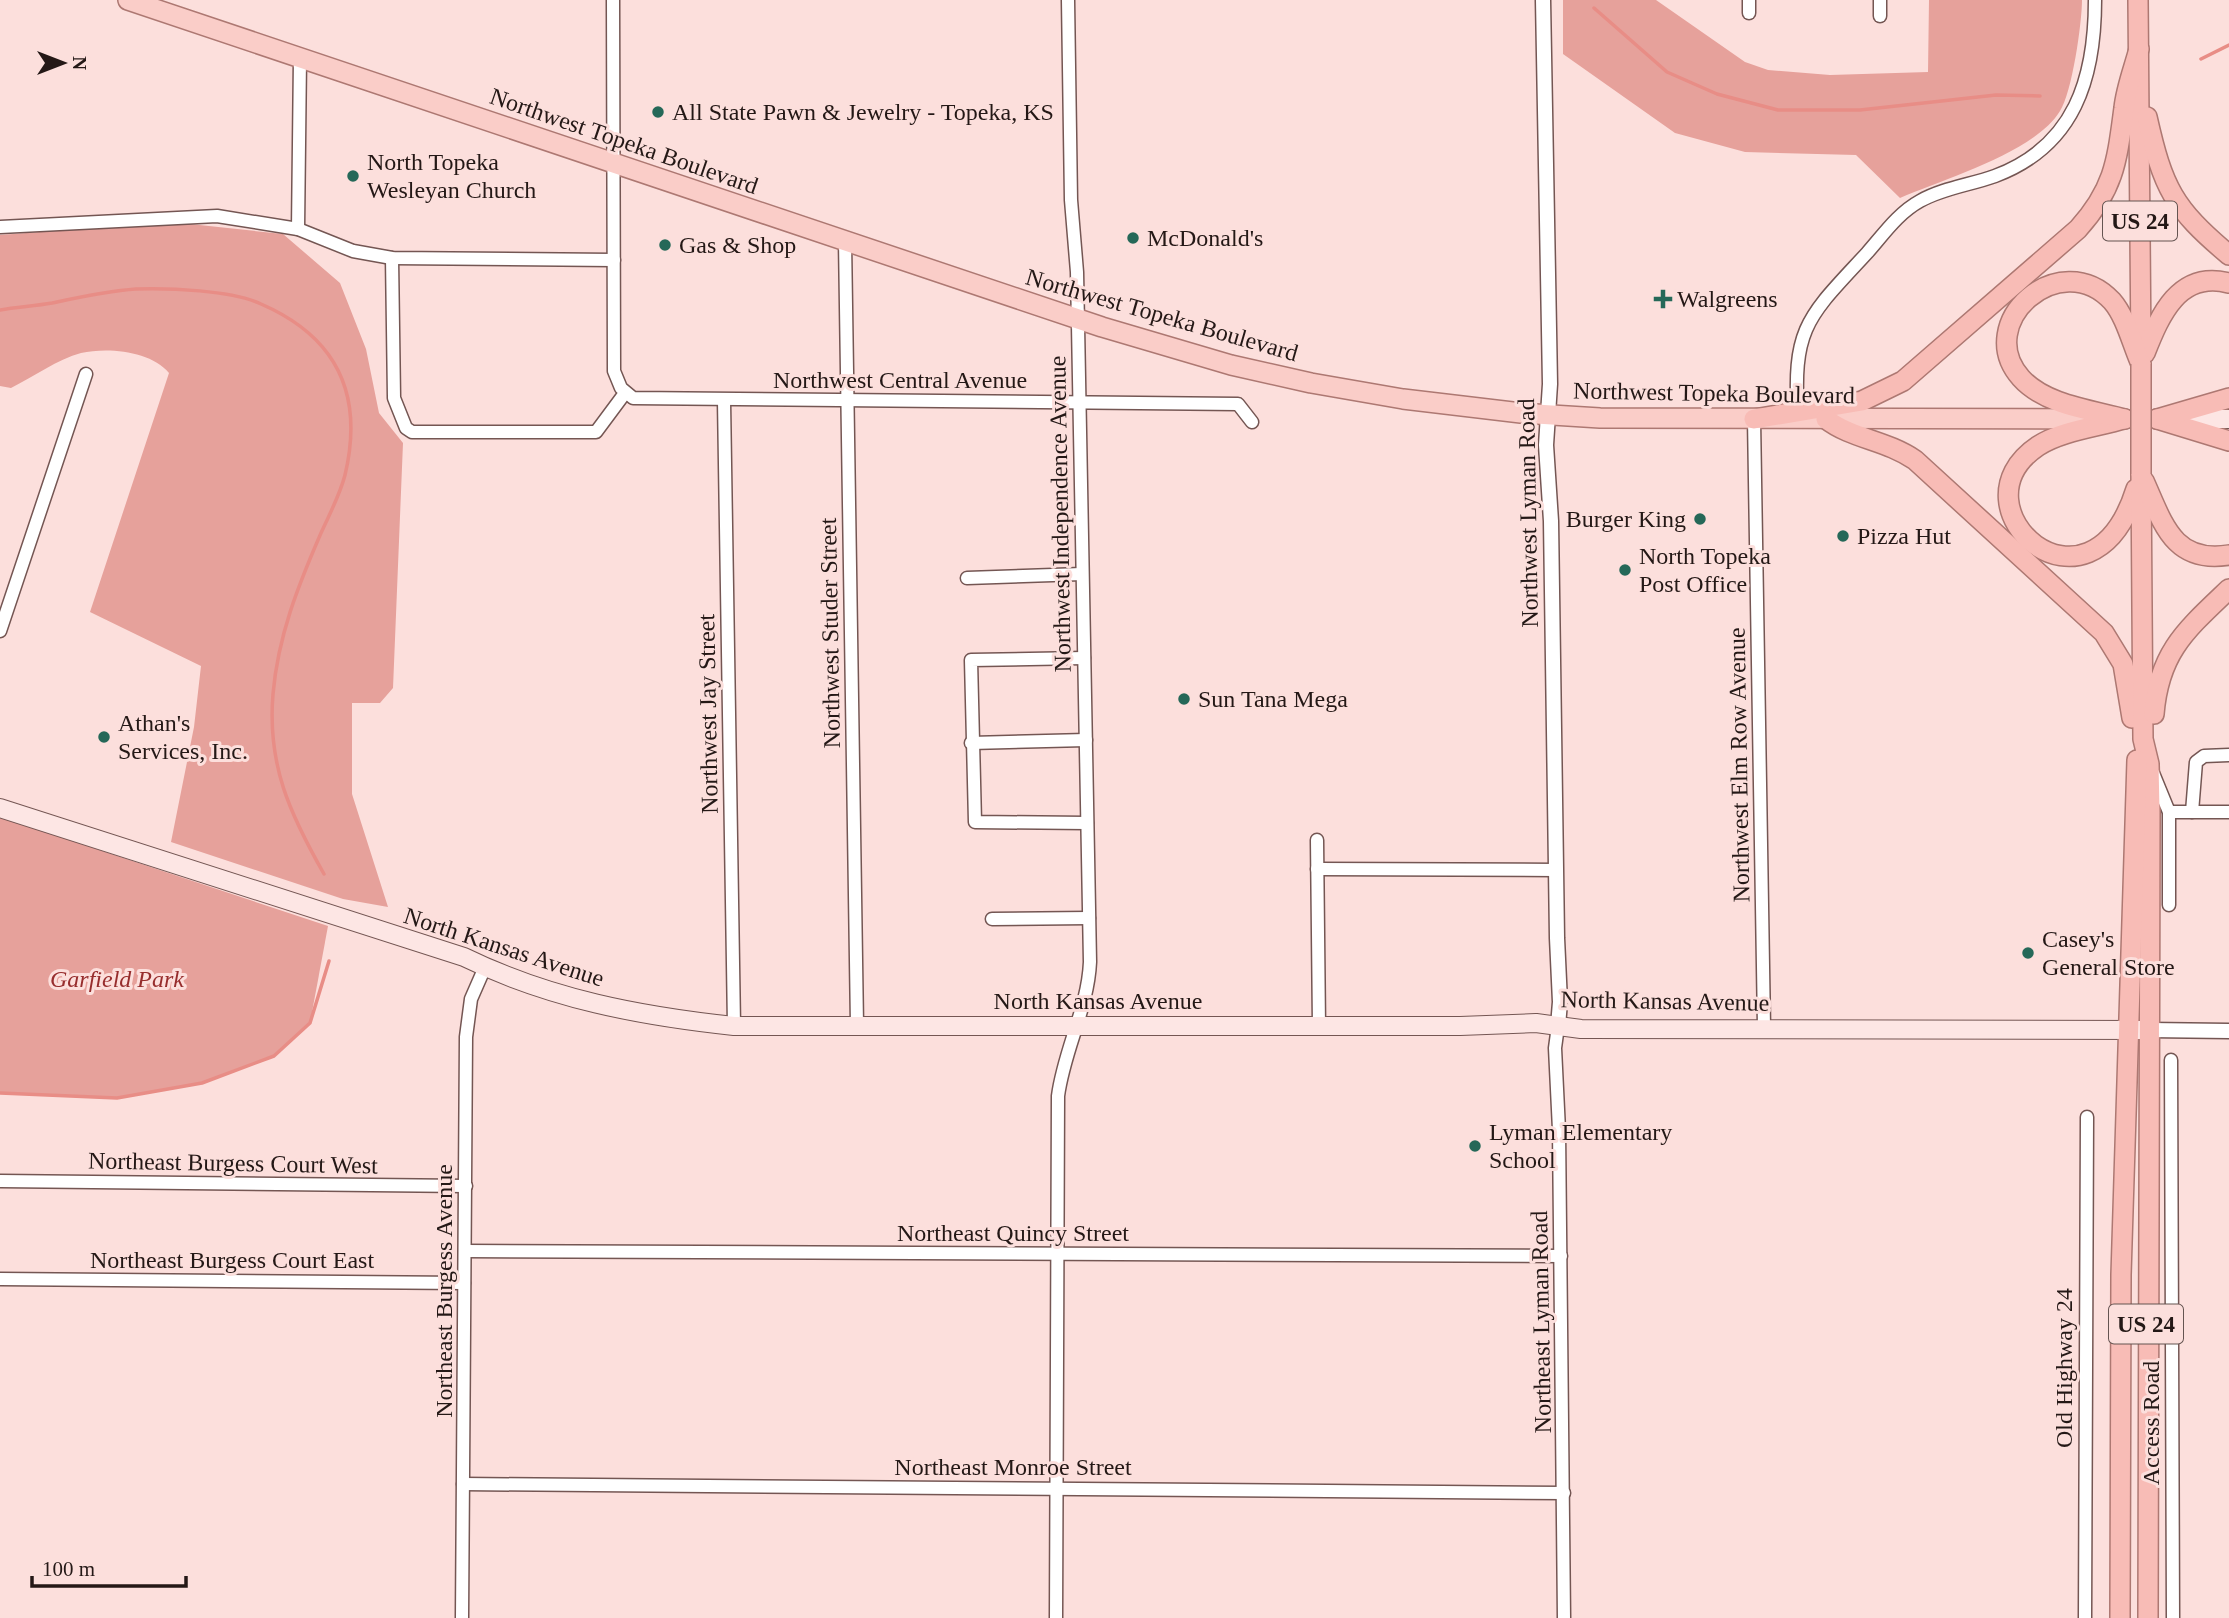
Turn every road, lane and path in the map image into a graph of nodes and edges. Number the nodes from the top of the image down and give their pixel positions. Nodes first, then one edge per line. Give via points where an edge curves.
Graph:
1 (128, 0) edge
2 (612, 0) edge
3 (1068, 0) edge
4 (1543, 0) edge
5 (1880, 0) edge
6 (2095, 0) edge
7 (2138, 0) edge
8 (1880, 16) dead end
9 (2138, 49) junction
10 (300, 58) junction
11 (2139, 78) junction
12 (613, 164) junction
13 (0, 227) edge
14 (298, 229) junction
15 (845, 241) junction
16 (2229, 255) edge
17 (392, 258) junction
18 (614, 260) junction
19 (2229, 283) edge
20 (1077, 319) junction
21 (2141, 364) junction
22 (86, 374) dead end
23 (625, 393) junction
24 (2229, 398) edge
25 (724, 401) junction
26 (847, 401) junction
27 (1077, 401) junction
28 (1548, 415) junction
29 (1798, 416) junction
30 (1754, 419) junction
31 (1826, 419) junction
32 (2125, 419) junction
33 (2157, 419) junction
34 (2229, 419) edge
35 (1252, 422) dead end
36 (2229, 440) edge
37 (2141, 474) junction
38 (2229, 555) edge
39 (1082, 574) junction
40 (967, 578) dead end
41 (2229, 589) edge
42 (5, 597) edge
43 (0, 631) edge
44 (1084, 658) junction
45 (1086, 740) junction
46 (971, 743) junction
47 (2229, 755) edge
48 (2143, 761) junction
49 (0, 808) edge
50 (2169, 812) junction
51 (2192, 812) junction
52 (2229, 812) edge
53 (1087, 823) junction
54 (1317, 840) dead end
55 (1317, 869) junction
56 (1556, 870) junction
57 (2169, 905) dead end
58 (1089, 918) junction
59 (992, 919) dead end
60 (485, 967) junction
61 (857, 1025) junction
62 (1076, 1025) junction
63 (734, 1026) junction
64 (1319, 1026) junction
65 (1558, 1026) junction
66 (1764, 1027) junction
67 (2129, 1030) junction
68 (2149, 1030) junction
69 (2229, 1031) edge
70 (2171, 1060) dead end
71 (2087, 1117) dead end
72 (0, 1181) edge
73 (466, 1185) junction
74 (465, 1251) junction
75 (1058, 1255) junction
76 (1561, 1256) junction
77 (0, 1279) edge
78 (464, 1283) junction
79 (463, 1483) junction
80 (1056, 1488) junction
81 (1564, 1493) junction
82 (462, 1618) edge
83 (1056, 1618) edge
84 (1564, 1618) edge
85 (2085, 1618) edge
86 (2120, 1618) edge
87 (2148, 1618) edge
88 (2173, 1618) edge

1 - 10 main road, Northwest Topeka Boulevard
2 - 12 street
3 - 20 street, Northwest Independence Avenue
4 - 28 street, Northwest Lyman Road
5 - 8 street
6 - 29 street via 2091,66 2081,97 2063,125 2040,150 2014,167 1936,193 1902,214 1810,317 1795,371
7 - 9 highway, US 24
9 - 11 highway, US 24
9 - 29 highway via 2118,157 2098,204 2078,229 1903,381 1862,401
10 - 12 main road, Northwest Topeka Boulevard
10 - 14 street
11 - 16 highway via 2159,170 2173,200
11 - 21 highway, US 24
12 - 15 main road, Northwest Topeka Boulevard
12 - 18 street
13 - 14 street via 216,216
14 - 17 street via 354,251
15 - 20 main road, Northwest Topeka Boulevard
15 - 26 street, Northwest Studer Street
17 - 18 street
17 - 23 street via 394,398 412,432 596,432
18 - 23 street via 614,371
19 - 21 highway via 2203,281 2181,290 2159,318
20 - 27 street, Northwest Independence Avenue
20 - 28 main road, Northwest Topeka Boulevard via 1184,352 1311,383 1403,399
21 - 32 highway via 2113,302 2082,284 2059,283 2039,289 2024,300 2013,318 2010,353 2022,379 2049,397
21 - 37 highway, US 24, bridge
22 - 42 street
23 - 25 street, Northwest Central Avenue via 632,398
24 - 33 highway
25 - 26 street, Northwest Central Avenue
25 - 63 street, Northwest Jay Street
26 - 27 street, Northwest Central Avenue
26 - 61 street, Northwest Studer Street
27 - 35 street, Northwest Central Avenue via 1238,404
27 - 39 street, Northwest Independence Avenue
28 - 30 main road, Northwest Topeka Boulevard
28 - 56 street, Northwest Lyman Road
29 - 30 highway
29 - 31 main road, Northwest Topeka Boulevard
30 - 66 street, Northwest Elm Row Avenue
31 - 32 main road, Northwest Topeka Boulevard
31 - 48 highway via 1892,445 1915,460 2104,633 2118,651 2127,677
32 - 33 main road, Northwest Topeka Boulevard
32 - 37 highway via 2055,438 2022,461 2012,478 2015,525 2033,545 2052,554 2077,555 2103,544 2123,524
33 - 34 main road, Northwest Topeka Boulevard
33 - 36 highway
37 - 38 highway via 2174,540 2198,555
37 - 48 highway, US 24
39 - 40 street
39 - 44 street, Northwest Independence Avenue
41 - 48 highway via 2189,627 2166,658
42 - 43 street
44 - 45 street, Northwest Independence Avenue
44 - 46 street via 971,660
45 - 46 street
45 - 53 street, Northwest Independence Avenue
46 - 53 street via 975,822
47 - 51 street via 2208,755 2196,762
48 - 50 street
48 - 67 highway, US 24
48 - 68 highway, US 24
49 - 60 main road, North Kansas Avenue
50 - 51 street
50 - 57 street
51 - 52 street
53 - 58 street, Northwest Independence Avenue
54 - 55 street
55 - 56 street
55 - 64 street
56 - 65 street, Northwest Lyman Road
58 - 59 street
58 - 62 street, Northwest Independence Avenue via 1089,975
60 - 63 main road, North Kansas Avenue via 575,1000 649,1016
60 - 73 street, Northeast Burgess Avenue via 467,1021
61 - 62 main road, North Kansas Avenue
61 - 63 main road, North Kansas Avenue
62 - 64 main road, North Kansas Avenue
62 - 75 street, Northwest Independence Avenue via 1058,1096
64 - 65 main road, North Kansas Avenue
65 - 66 main road, North Kansas Avenue
65 - 76 street, Northeast Lyman Road
66 - 67 main road, North Kansas Avenue
67 - 68 main road, North Kansas Avenue
67 - 86 highway, US 24 via 2121,1275
68 - 69 street, North Kansas Avenue
68 - 87 highway, US 24
70 - 88 street, Access Road
71 - 85 street, Old Highway 24
72 - 73 street, Northeast Burgess Court West
73 - 74 street, Northeast Burgess Avenue
74 - 75 street, Northeast Quincy Street
74 - 78 street, Northeast Burgess Avenue
75 - 76 street, Northeast Quincy Street
75 - 80 street, Northwest Independence Avenue
76 - 81 street, Northeast Lyman Road
77 - 78 street, Northeast Burgess Court East
78 - 79 street, Northeast Burgess Avenue
79 - 80 street, Northeast Monroe Street
79 - 82 street, Northeast Burgess Avenue
80 - 81 street, Northeast Monroe Street
80 - 83 street, Northwest Independence Avenue
81 - 84 street, Northeast Lyman Road

